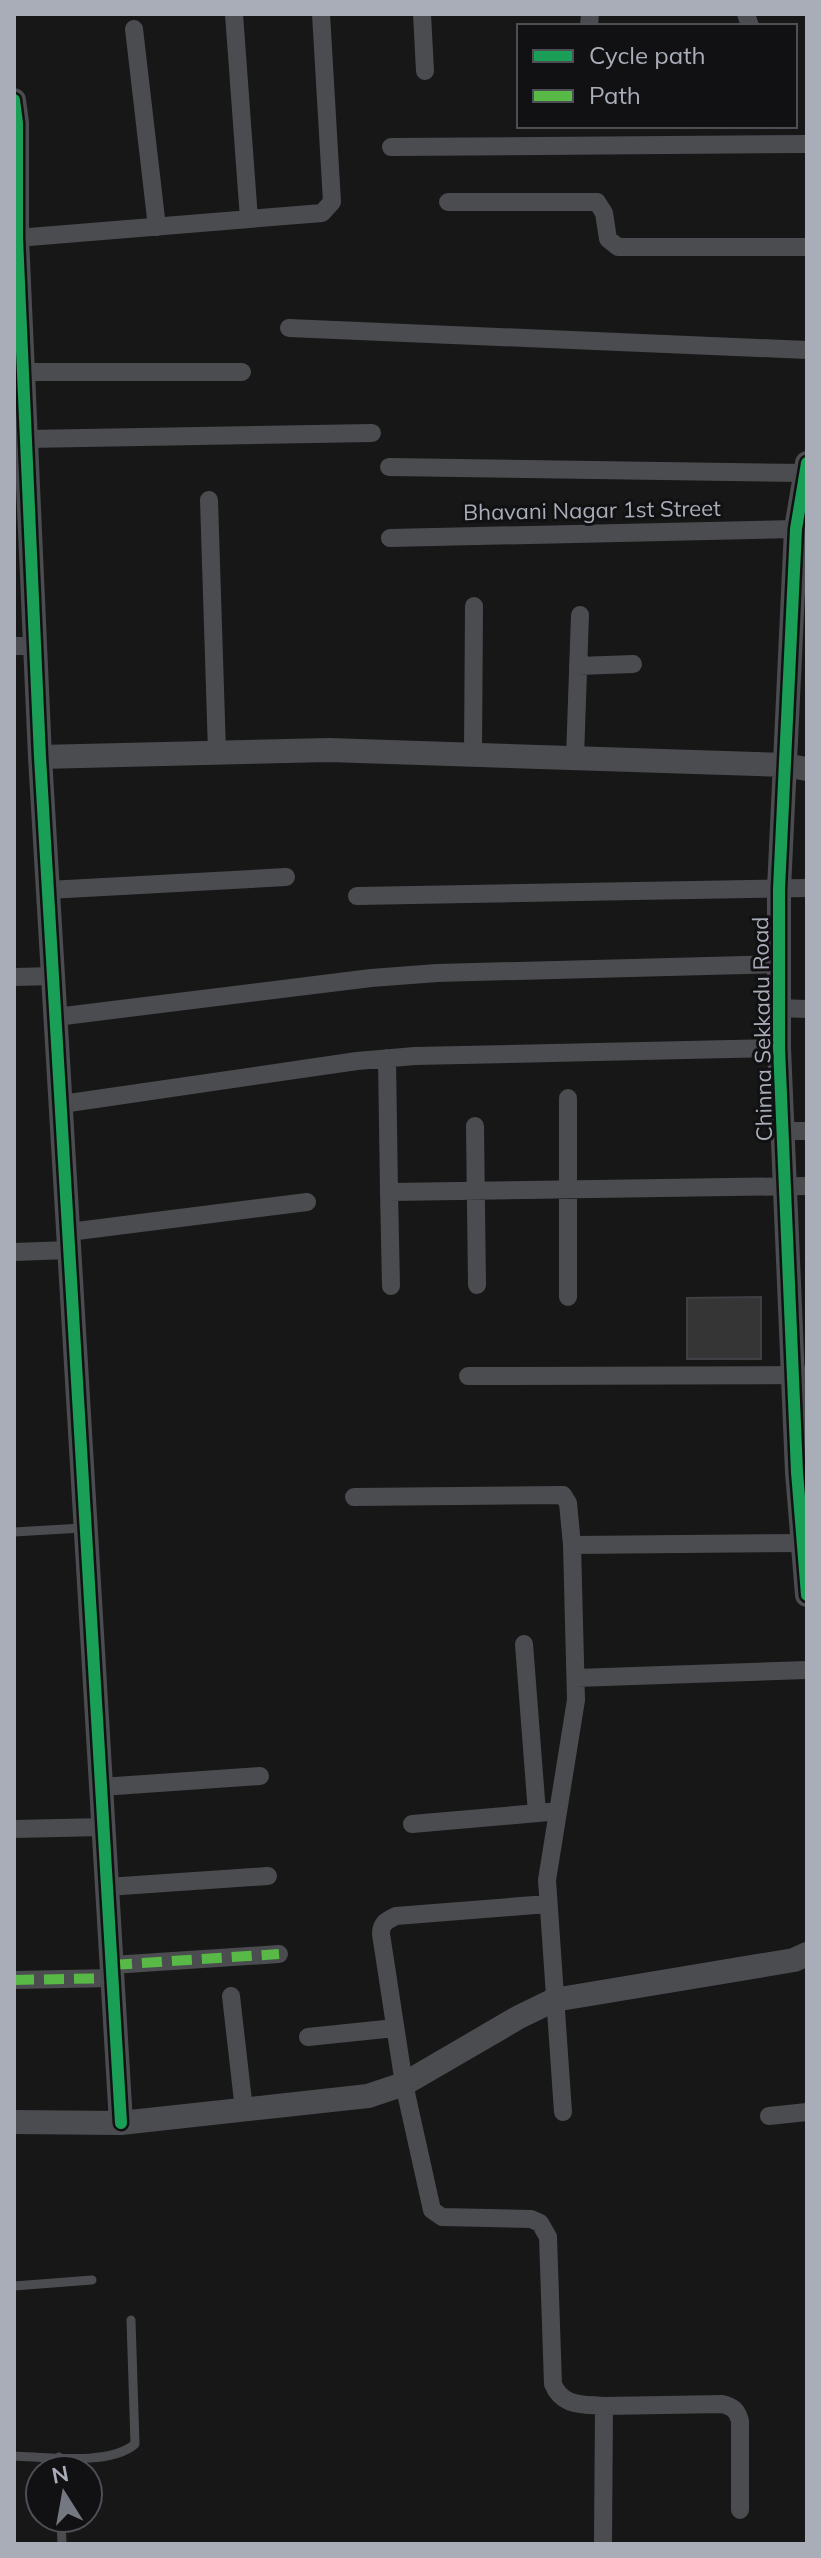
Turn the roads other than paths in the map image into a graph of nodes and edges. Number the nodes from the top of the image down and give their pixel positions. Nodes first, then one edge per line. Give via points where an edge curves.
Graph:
1 (234, 14) edge
2 (321, 14) edge
3 (422, 14) edge
4 (134, 29) dead end
5 (425, 71) dead end
6 (15, 116) edge
7 (807, 144) edge
8 (391, 147) dead end
9 (448, 202) dead end
10 (16, 205) edge
11 (249, 219) junction
12 (157, 227) junction
13 (17, 238) junction
14 (807, 247) edge
15 (289, 328) dead end
16 (807, 350) edge
17 (242, 372) dead end
18 (20, 380) edge
19 (372, 433) dead end
20 (26, 439) junction
21 (389, 467) dead end
22 (806, 468) edge
23 (21, 486) edge
24 (209, 500) dead end
25 (796, 529) junction
26 (390, 538) dead end
27 (800, 591) edge
28 (474, 606) dead end
29 (580, 615) dead end
30 (25, 646) edge
31 (633, 664) dead end
32 (578, 666) junction
33 (217, 752) junction
34 (473, 754) junction
35 (40, 757) junction
36 (575, 757) junction
37 (796, 767) edge
38 (286, 877) dead end
39 (807, 888) edge
40 (779, 889) junction
41 (48, 890) junction
42 (357, 896) dead end
43 (779, 964) junction
44 (54, 976) junction
45 (14, 977) edge
46 (779, 1008) junction
47 (807, 1009) edge
48 (56, 1017) junction
49 (779, 1048) junction
50 (387, 1058) junction
51 (568, 1098) dead end
52 (62, 1104) junction
53 (475, 1126) dead end
54 (795, 1131) edge
55 (796, 1186) edge
56 (570, 1189) junction
57 (476, 1190) junction
58 (389, 1192) junction
59 (307, 1202) dead end
60 (69, 1241) junction
61 (14, 1252) edge
62 (477, 1285) dead end
63 (391, 1286) dead end
64 (568, 1297) dead end
65 (799, 1320) edge
66 (800, 1375) edge
67 (468, 1376) dead end
68 (802, 1472) edge
69 (354, 1497) dead end
70 (86, 1528) junction
71 (14, 1532) edge
72 (803, 1543) junction
73 (572, 1545) junction
74 (807, 1595) edge
75 (524, 1644) dead end
76 (807, 1670) edge
77 (576, 1678) junction
78 (260, 1776) dead end
79 (101, 1787) junction
80 (557, 1811) junction
81 (537, 1813) junction
82 (412, 1824) dead end
83 (103, 1827) junction
84 (14, 1829) edge
85 (268, 1876) dead end
86 (107, 1887) junction
87 (547, 1904) junction
88 (279, 1954) dead end
89 (807, 1954) edge
90 (113, 1972) junction
91 (14, 1980) edge
92 (231, 1996) dead end
93 (554, 2000) junction
94 (395, 2028) junction
95 (308, 2037) dead end
96 (404, 2084) junction
97 (244, 2110) junction
98 (563, 2112) dead end
99 (807, 2112) edge
100 (769, 2116) dead end
101 (14, 2122) edge
102 (121, 2123) junction
103 (92, 2280) dead end
104 (14, 2286) edge
105 (131, 2320) dead end
106 (604, 2406) junction
107 (104, 2455) edge
108 (740, 2510) dead end
109 (603, 2544) edge

1 - 11 street
2 - 11 street via 332,202 322,213
3 - 5 street
4 - 12 street
6 - 10 street
7 - 8 street
9 - 14 street via 597,202 608,239 618,247
10 - 13 street
11 - 12 street
12 - 13 street
13 - 18 street
15 - 16 street
17 - 18 street
18 - 20 street
19 - 20 street
20 - 23 street
21 - 22 street
22 - 25 street, Chinna Sekkadu Road
23 - 30 street
24 - 33 street
25 - 26 street, Bhavani Nagar 1st Street
25 - 27 street, Chinna Sekkadu Road
27 - 37 street, Chinna Sekkadu Road
28 - 34 street
29 - 32 street
30 - 35 street
31 - 32 street
32 - 36 street
33 - 34 street
33 - 35 street
34 - 36 street
35 - 41 street
36 - 37 street
37 - 40 street, Chinna Sekkadu Road
38 - 41 street
39 - 40 street
40 - 42 street
40 - 43 street, Chinna Sekkadu Road
41 - 44 street
43 - 46 street, Chinna Sekkadu Road
43 - 48 street via 384,977
44 - 45 street
44 - 48 street
46 - 47 street
46 - 49 street, Chinna Sekkadu Road
48 - 52 street
49 - 50 street
49 - 54 street, Chinna Sekkadu Road
50 - 52 street
50 - 58 street
51 - 56 street
52 - 60 street
53 - 57 street
54 - 55 street, Chinna Sekkadu Road
55 - 56 street
55 - 65 street, Chinna Sekkadu Road
56 - 57 street
56 - 64 street
57 - 58 street
57 - 62 street
58 - 63 street
59 - 60 street
60 - 61 street
60 - 70 street
65 - 66 street, Chinna Sekkadu Road
66 - 67 street
66 - 68 street, Chinna Sekkadu Road
68 - 72 street, Chinna Sekkadu Road
69 - 73 street via 563,1495
70 - 71 lane
70 - 79 street
72 - 73 street
72 - 74 street, Chinna Sekkadu Road
73 - 77 street
75 - 81 street
76 - 77 street
77 - 80 street
78 - 79 street
79 - 83 street
80 - 81 street
80 - 87 street
81 - 82 street
83 - 84 street
83 - 86 street
85 - 86 street
86 - 90 street
87 - 93 street
87 - 94 street via 385,1921 381,1934
88 - 90 street
89 - 93 street
90 - 91 street
90 - 102 street
92 - 97 street
93 - 96 street
93 - 98 street
94 - 95 street
94 - 96 street
96 - 97 street via 368,2096
96 - 106 street via 436,2215 531,2219 545,2229 553,2384 557,2394 573,2404
97 - 102 street
99 - 100 street
101 - 102 street
103 - 104 lane
105 - 107 lane via 135,2444 118,2455
106 - 108 street via 732,2407 740,2421
106 - 109 street

